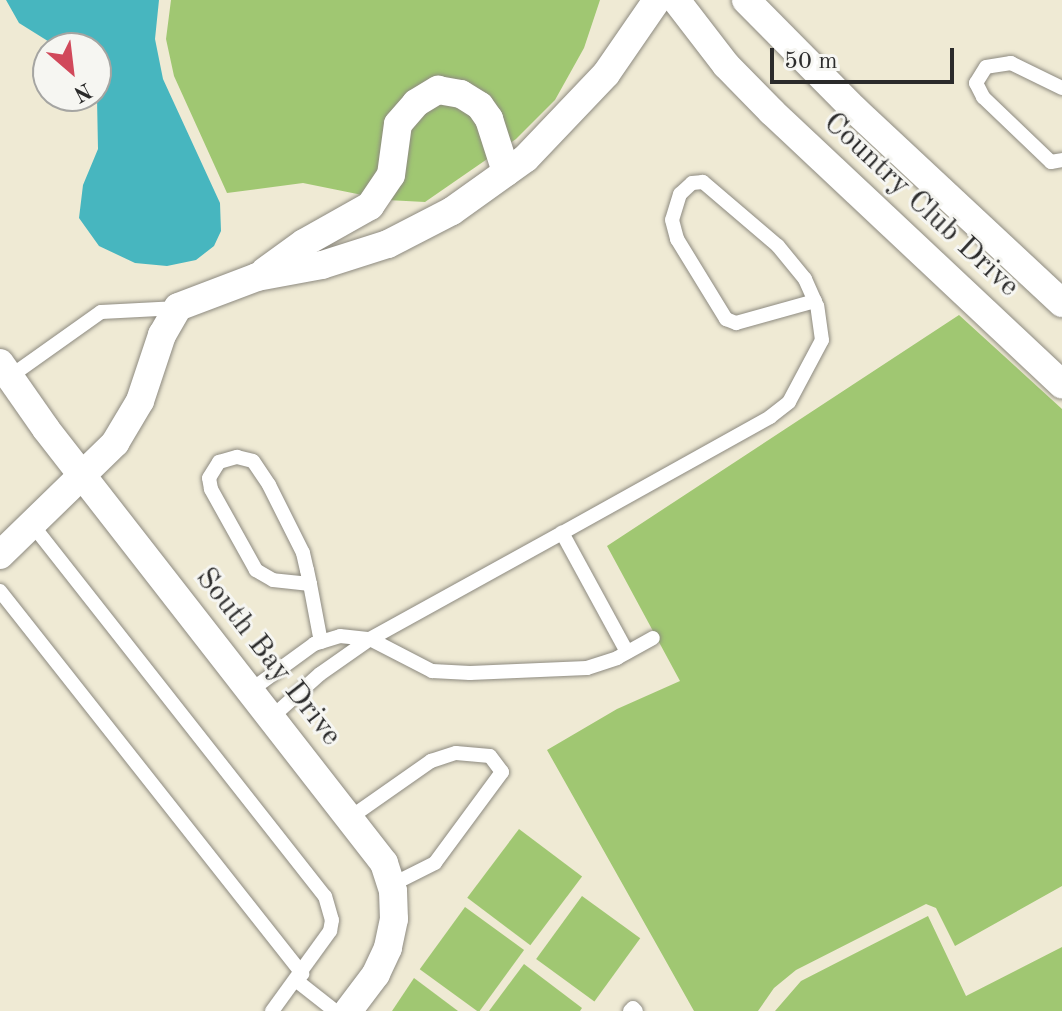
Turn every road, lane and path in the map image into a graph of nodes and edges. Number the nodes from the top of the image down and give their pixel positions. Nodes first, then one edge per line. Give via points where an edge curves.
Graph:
1 (657, 0) edge
2 (676, 0) edge
3 (746, 0) edge
4 (1062, 88) edge
5 (1062, 160) edge
6 (506, 172) junction
7 (257, 277) junction
8 (815, 301) junction
9 (1062, 303) edge
10 (178, 307) junction
11 (1059, 373) edge
12 (3, 375) edge
13 (84, 475) junction
14 (31, 523) junction
15 (562, 533) junction
16 (0, 555) edge
17 (310, 584) junction
18 (0, 591) edge
19 (653, 638) dead end
20 (370, 639) junction
21 (321, 642) junction
22 (627, 652) junction
23 (251, 690) junction
24 (272, 717) junction
25 (351, 817) junction
26 (391, 885) junction
27 (299, 977) junction
28 (272, 1011) edge
29 (335, 1011) edge
30 (348, 1011) edge

1 - 6 street via 606,74
2 - 11 street, Country Club Drive via 753,93
3 - 9 street, Country Club Drive
4 - 5 lane via 1011,63 986,67 976,83 983,97 1051,162
6 - 7 street via 452,211 388,244 322,265
6 - 7 street via 480,106 461,94 438,90 416,103 398,124 391,175 370,206
7 - 10 street
8 - 8 lane via 778,246 726,198 703,182 692,183 680,194 672,220 677,239 726,319 736,323
8 - 15 lane via 822,340 789,402
10 - 12 lane via 101,312
10 - 13 street via 162,335 140,401 115,443
12 - 13 street, South Bay Drive
13 - 14 street
13 - 23 street, South Bay Drive
14 - 16 street
14 - 27 lane via 325,896 330,931
15 - 20 lane
15 - 22 lane
17 - 17 lane via 303,553 253,461 237,457 219,462 209,478 211,489 256,570 273,580
17 - 21 lane
18 - 27 lane
19 - 22 lane
20 - 21 lane via 340,636
20 - 22 lane via 432,671 587,668
20 - 24 lane
21 - 23 lane via 299,652
23 - 24 street, South Bay Drive
24 - 25 street, South Bay Drive
25 - 26 street, South Bay Drive via 384,863
25 - 26 lane via 431,761 456,753 490,756 502,772 435,863
26 - 30 street, South Bay Drive via 394,919 388,948
27 - 28 lane
27 - 29 lane

